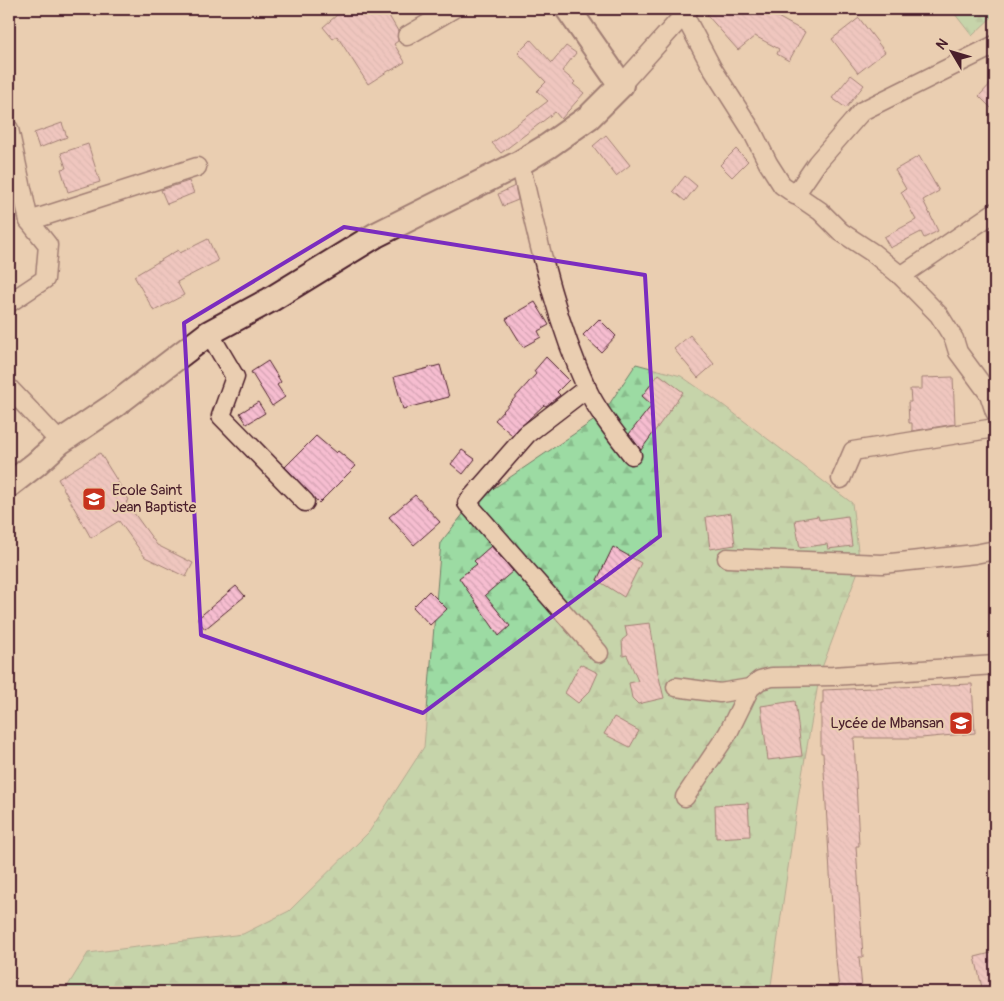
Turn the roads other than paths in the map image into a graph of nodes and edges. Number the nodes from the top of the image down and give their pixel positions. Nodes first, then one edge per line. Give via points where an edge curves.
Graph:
1 (453, 9) edge
2 (568, 9) edge
3 (687, 12) edge
4 (407, 36) dead end
5 (995, 45) edge
6 (621, 85) junction
7 (9, 129) edge
8 (520, 163) junction
9 (197, 167) dead end
10 (795, 195) junction
11 (995, 212) edge
12 (29, 221) junction
13 (900, 276) junction
14 (9, 303) edge
15 (209, 333) junction
16 (9, 388) edge
17 (587, 388) junction
18 (992, 393) edge
19 (995, 412) edge
20 (995, 428) edge
21 (60, 442) junction
22 (632, 455) dead end
23 (841, 479) dead end
24 (9, 485) edge
25 (305, 502) dead end
26 (995, 550) edge
27 (727, 558) dead end
28 (600, 653) dead end
29 (995, 665) edge
30 (676, 687) dead end
31 (750, 688) junction
32 (685, 797) dead end

1 - 4 street
2 - 6 street
3 - 6 street
3 - 10 street via 712,68 752,131 768,164 782,185
5 - 10 street via 862,110 817,163
6 - 8 street via 589,117
7 - 12 street
8 - 15 street via 376,235
8 - 17 street via 544,264
9 - 12 street
10 - 13 street via 820,211 841,232
11 - 13 street
12 - 14 street via 48,245 45,279
13 - 18 street via 939,315 958,352
15 - 21 street via 115,405
15 - 25 street via 235,377 221,416
16 - 21 street
17 - 22 street
17 - 28 street via 527,434 467,503
18 - 19 street
20 - 23 street via 853,451
21 - 24 street
26 - 27 street via 882,564
29 - 31 street via 772,678 760,680
30 - 31 street via 720,694
31 - 32 street via 728,733

